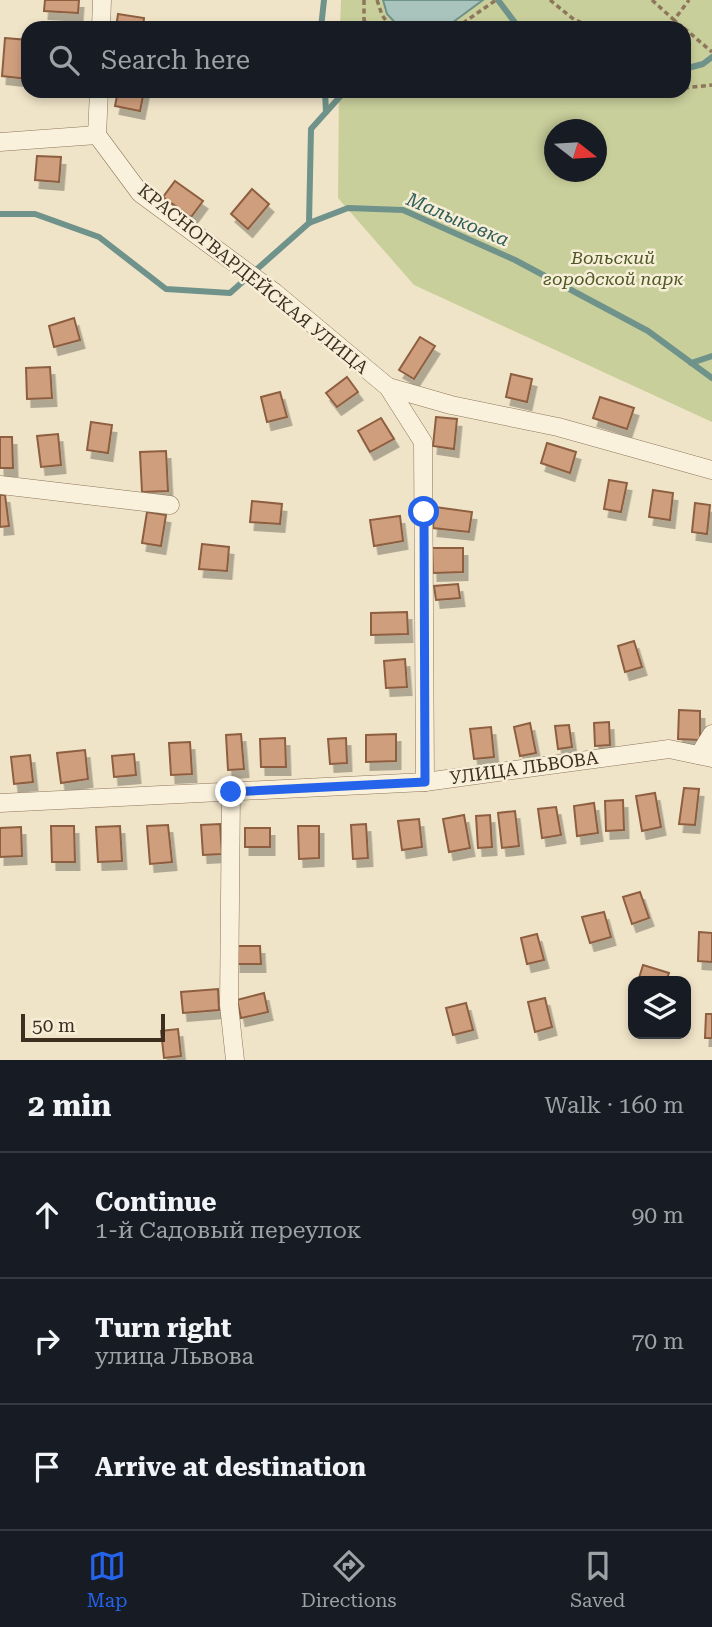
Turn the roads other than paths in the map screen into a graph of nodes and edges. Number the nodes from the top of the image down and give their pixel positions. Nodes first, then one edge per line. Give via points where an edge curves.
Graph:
1 (102, 0) edge
2 (101, 21) edge
3 (99, 98) edge
4 (97, 135) junction
5 (0, 142) edge
6 (388, 387) junction
7 (712, 470) edge
8 (0, 485) edge
9 (170, 505) dead end
10 (712, 734) edge
11 (705, 756) edge
12 (425, 782) junction
13 (231, 792) junction
14 (0, 803) edge
15 (235, 1060) edge

1 - 2 street
3 - 4 street
4 - 5 street
4 - 6 street, КРАСНОГВАРДЕЙСКАЯ УЛИЦА via 141,193 274,292
6 - 7 street
6 - 12 street via 423,442
8 - 9 street
10 - 11 street
11 - 12 street, УЛИЦА ЛЬВОВА via 669,749
12 - 13 street, УЛИЦА ЛЬВОВА
13 - 14 street, УЛИЦА ЛЬВОВА
13 - 15 street via 229,1005

